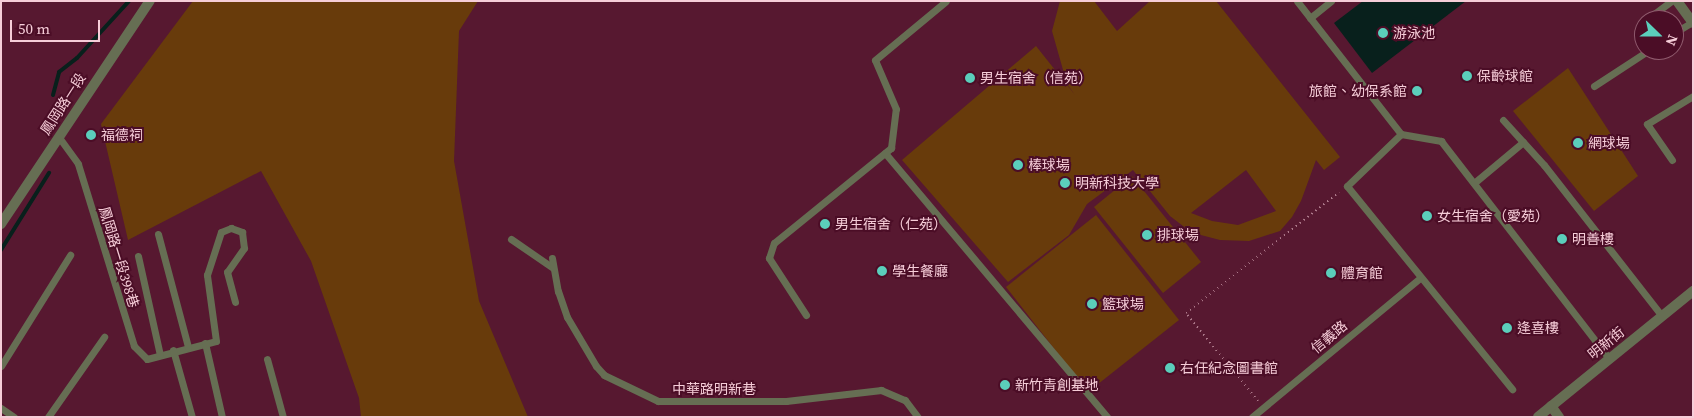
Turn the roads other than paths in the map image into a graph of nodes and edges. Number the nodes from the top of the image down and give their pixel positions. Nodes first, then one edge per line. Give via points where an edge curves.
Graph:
1 (150, 1) edge
2 (946, 1) edge
3 (1298, 1) edge
4 (1331, 1) edge
5 (1671, 1) edge
6 (1677, 1) edge
7 (1659, 10) edge
8 (1310, 18) junction
9 (1692, 22) edge
10 (1634, 60) edge
11 (1594, 86) dead end
12 (1693, 96) edge
13 (1503, 120) dead end
14 (1401, 134) junction
15 (58, 136) junction
16 (1523, 142) junction
17 (885, 153) junction
18 (1672, 160) dead end
19 (1474, 183) junction
20 (1, 224) edge
21 (158, 234) dead end
22 (511, 239) dead end
23 (70, 255) dead end
24 (138, 256) dead end
25 (552, 258) dead end
26 (554, 268) junction
27 (1421, 277) junction
28 (1693, 291) edge
29 (235, 302) dead end
30 (806, 314) dead end
31 (1662, 316) junction
32 (104, 337) dead end
33 (205, 343) junction
34 (188, 347) junction
35 (173, 350) junction
36 (160, 355) junction
37 (1610, 358) junction
38 (267, 359) dead end
39 (1, 366) edge
40 (1512, 389) dead end
41 (1551, 406) junction
42 (1, 408) edge
43 (14, 417) edge
44 (48, 417) edge
45 (192, 417) edge
46 (222, 417) edge
47 (283, 417) edge
48 (918, 417) edge
49 (1107, 417) edge
50 (1252, 417) edge
51 (1538, 417) edge
52 (1559, 417) edge

1 - 15 street, 鳳岡路一段
2 - 17 lane via 875,60 896,109 891,148
3 - 8 lane
4 - 8 lane
5 - 7 lane
6 - 9 street
8 - 14 lane
10 - 11 lane
12 - 18 lane via 1647,124
13 - 16 lane
14 - 19 lane via 1441,141
14 - 27 lane via 1346,186
15 - 20 street, 鳳岡路一段
15 - 36 lane, 鳳岡路一段398巷 via 78,164 134,346 147,359
16 - 19 lane
16 - 31 lane
17 - 30 lane via 774,243 770,258
17 - 49 lane
19 - 37 lane
21 - 34 lane
22 - 26 lane
23 - 39 lane
24 - 36 lane
25 - 26 lane, 中華路明新巷
26 - 48 lane, 中華路明新巷 via 567,317 596,366 604,375 658,401 786,402 881,390 905,400
27 - 40 lane
27 - 50 lane, 信義路
28 - 31 street, 明新街
29 - 33 lane via 227,272 244,248 242,232 231,228 221,232 207,275 216,342
31 - 37 street, 明新街
32 - 44 lane
33 - 34 lane
33 - 46 lane
34 - 35 lane
35 - 36 lane
35 - 45 lane
37 - 41 street, 明新街
38 - 47 lane
41 - 51 street, 明新街
41 - 52 street
42 - 43 lane

